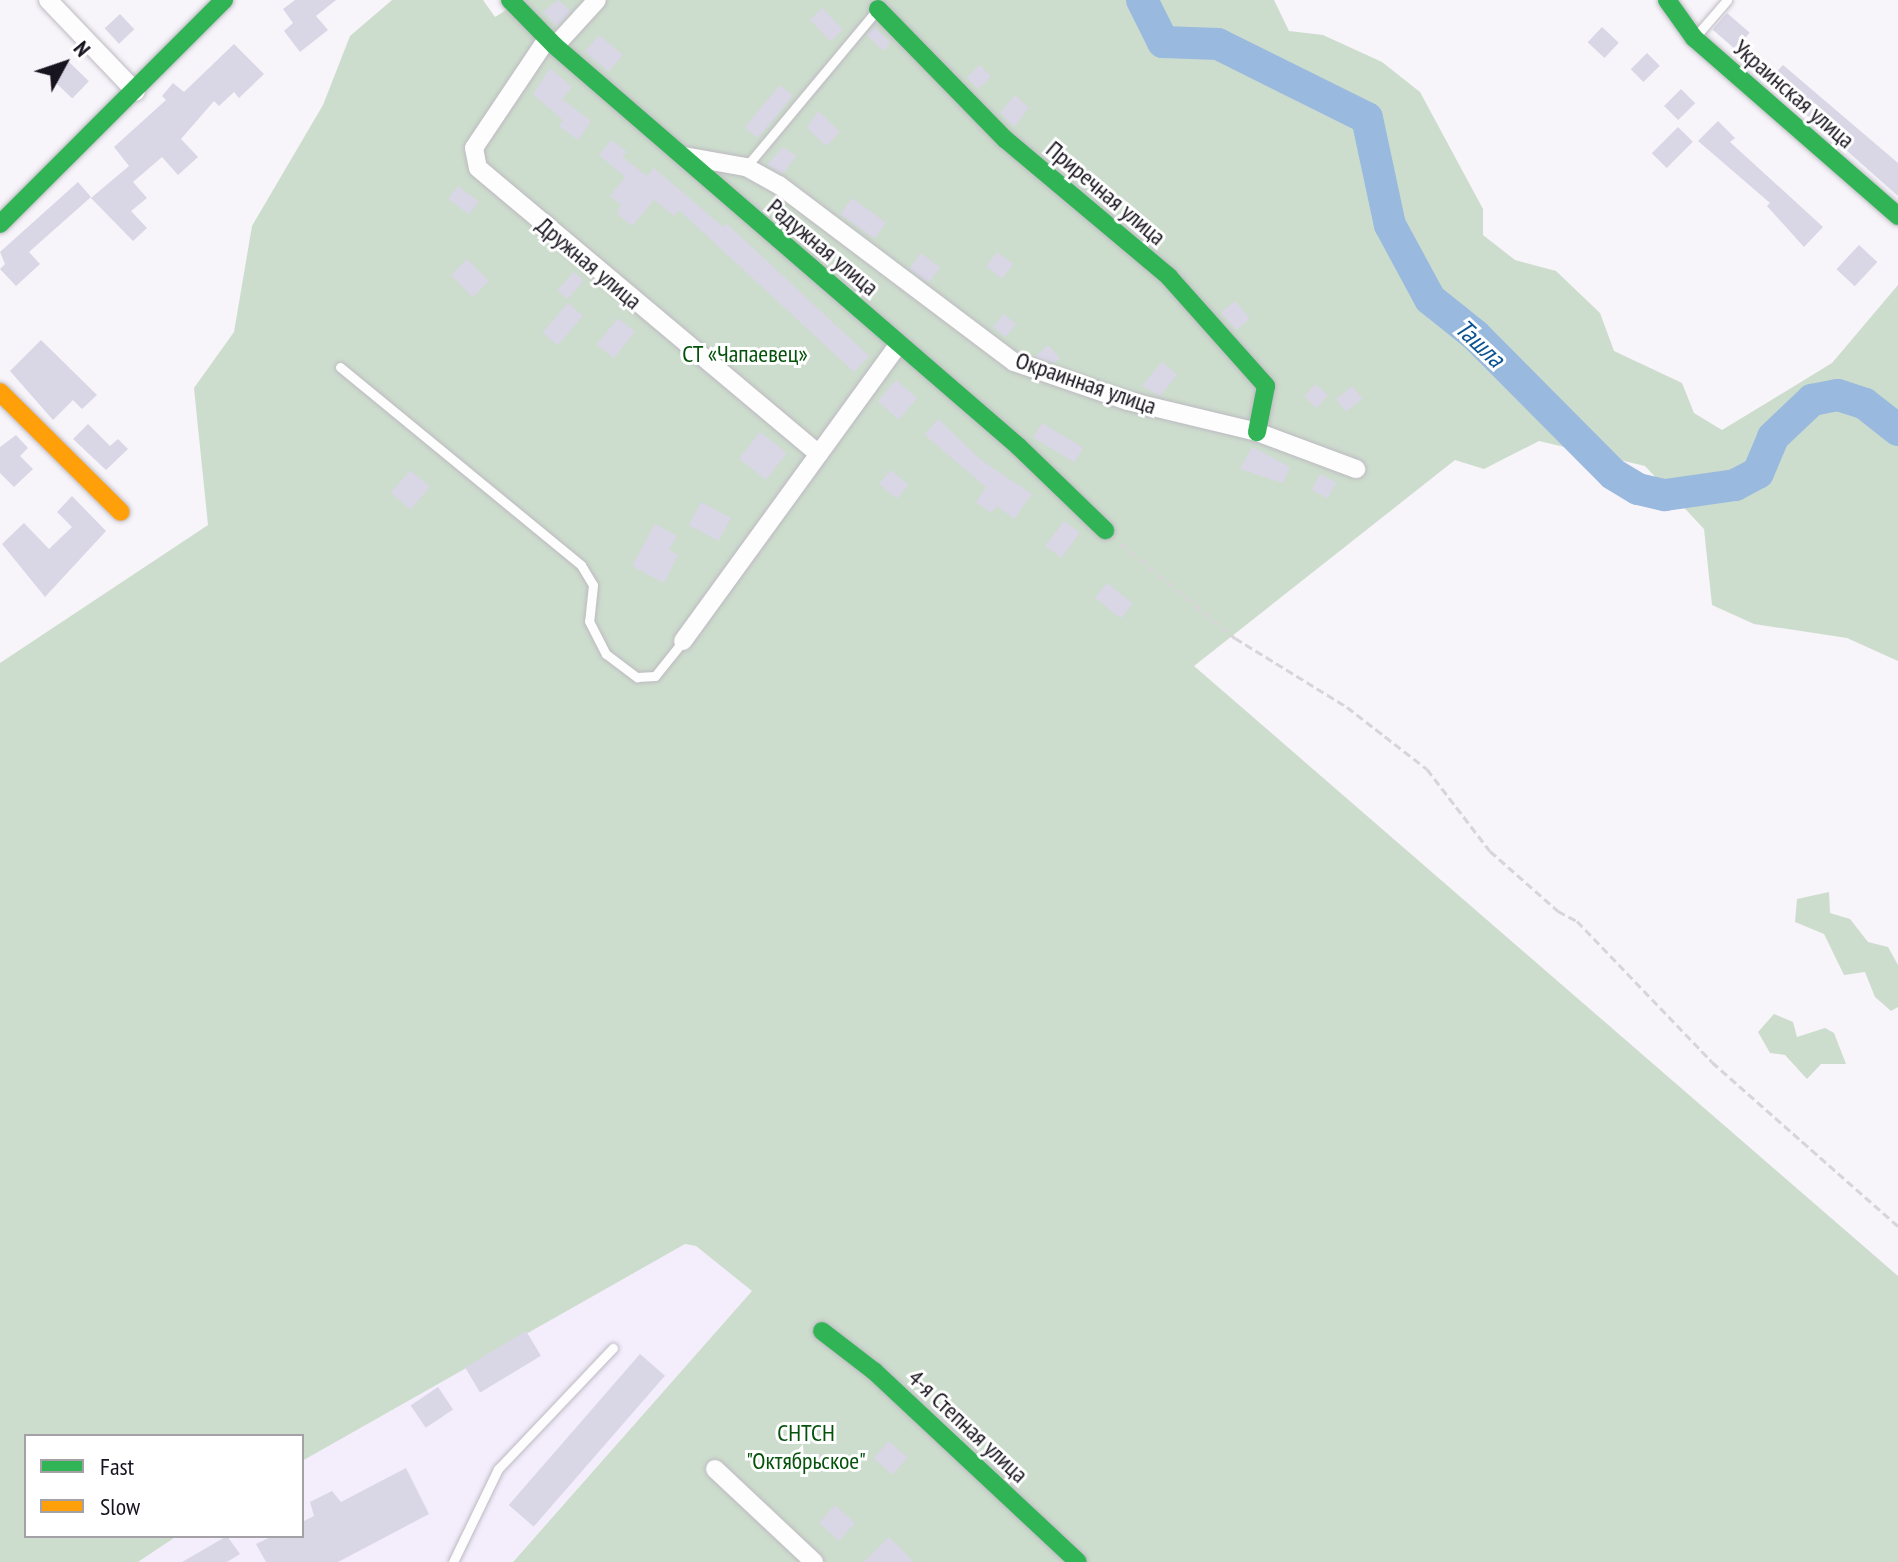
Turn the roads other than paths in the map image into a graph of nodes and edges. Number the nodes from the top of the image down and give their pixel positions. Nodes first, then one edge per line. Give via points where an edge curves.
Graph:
1 (48, 0) edge
2 (224, 0) edge
3 (510, 0) edge
4 (597, 0) edge
5 (1667, 0) edge
6 (1727, 0) edge
7 (878, 9) joint
8 (1694, 38) junction
9 (551, 43) junction
10 (136, 92) junction
11 (677, 154) junction
12 (746, 167) junction
13 (1898, 216) edge
14 (0, 224) edge
15 (899, 344) junction
16 (340, 367) dead end
17 (0, 392) edge
18 (1257, 432) junction
19 (819, 454) junction
20 (1356, 469) dead end
21 (121, 512) dead end
22 (1105, 530) road end
23 (683, 641) joint
24 (822, 1331) dead end
25 (613, 1348) dead end
26 (715, 1469) dead end
27 (809, 1560) edge
28 (453, 1562) edge
29 (1078, 1562) edge

1 - 10 street
2 - 10 street
3 - 9 street, Радужная улица
4 - 9 street, Дружная улица
5 - 8 street, Украинская улица
6 - 8 lane
7 - 12 lane
7 - 18 street, Приречная улица via 1006,140 1169,277 1266,386
8 - 13 street, Украинская улица
9 - 11 street, Радужная улица
9 - 19 street, Дружная улица via 474,148 478,168
10 - 14 street
11 - 12 street, Окраинная улица
11 - 15 street, Радужная улица
12 - 18 street, Окраинная улица via 779,185 1014,362 1128,401
15 - 19 street
15 - 22 street, Радужная улица
16 - 23 lane via 581,565 593,585 589,621 606,654 637,677 655,676
17 - 21 street
18 - 20 street, Окраинная улица
19 - 23 street
24 - 29 street, 4-я Степная улица via 874,1371
25 - 28 lane via 498,1469
26 - 27 street

